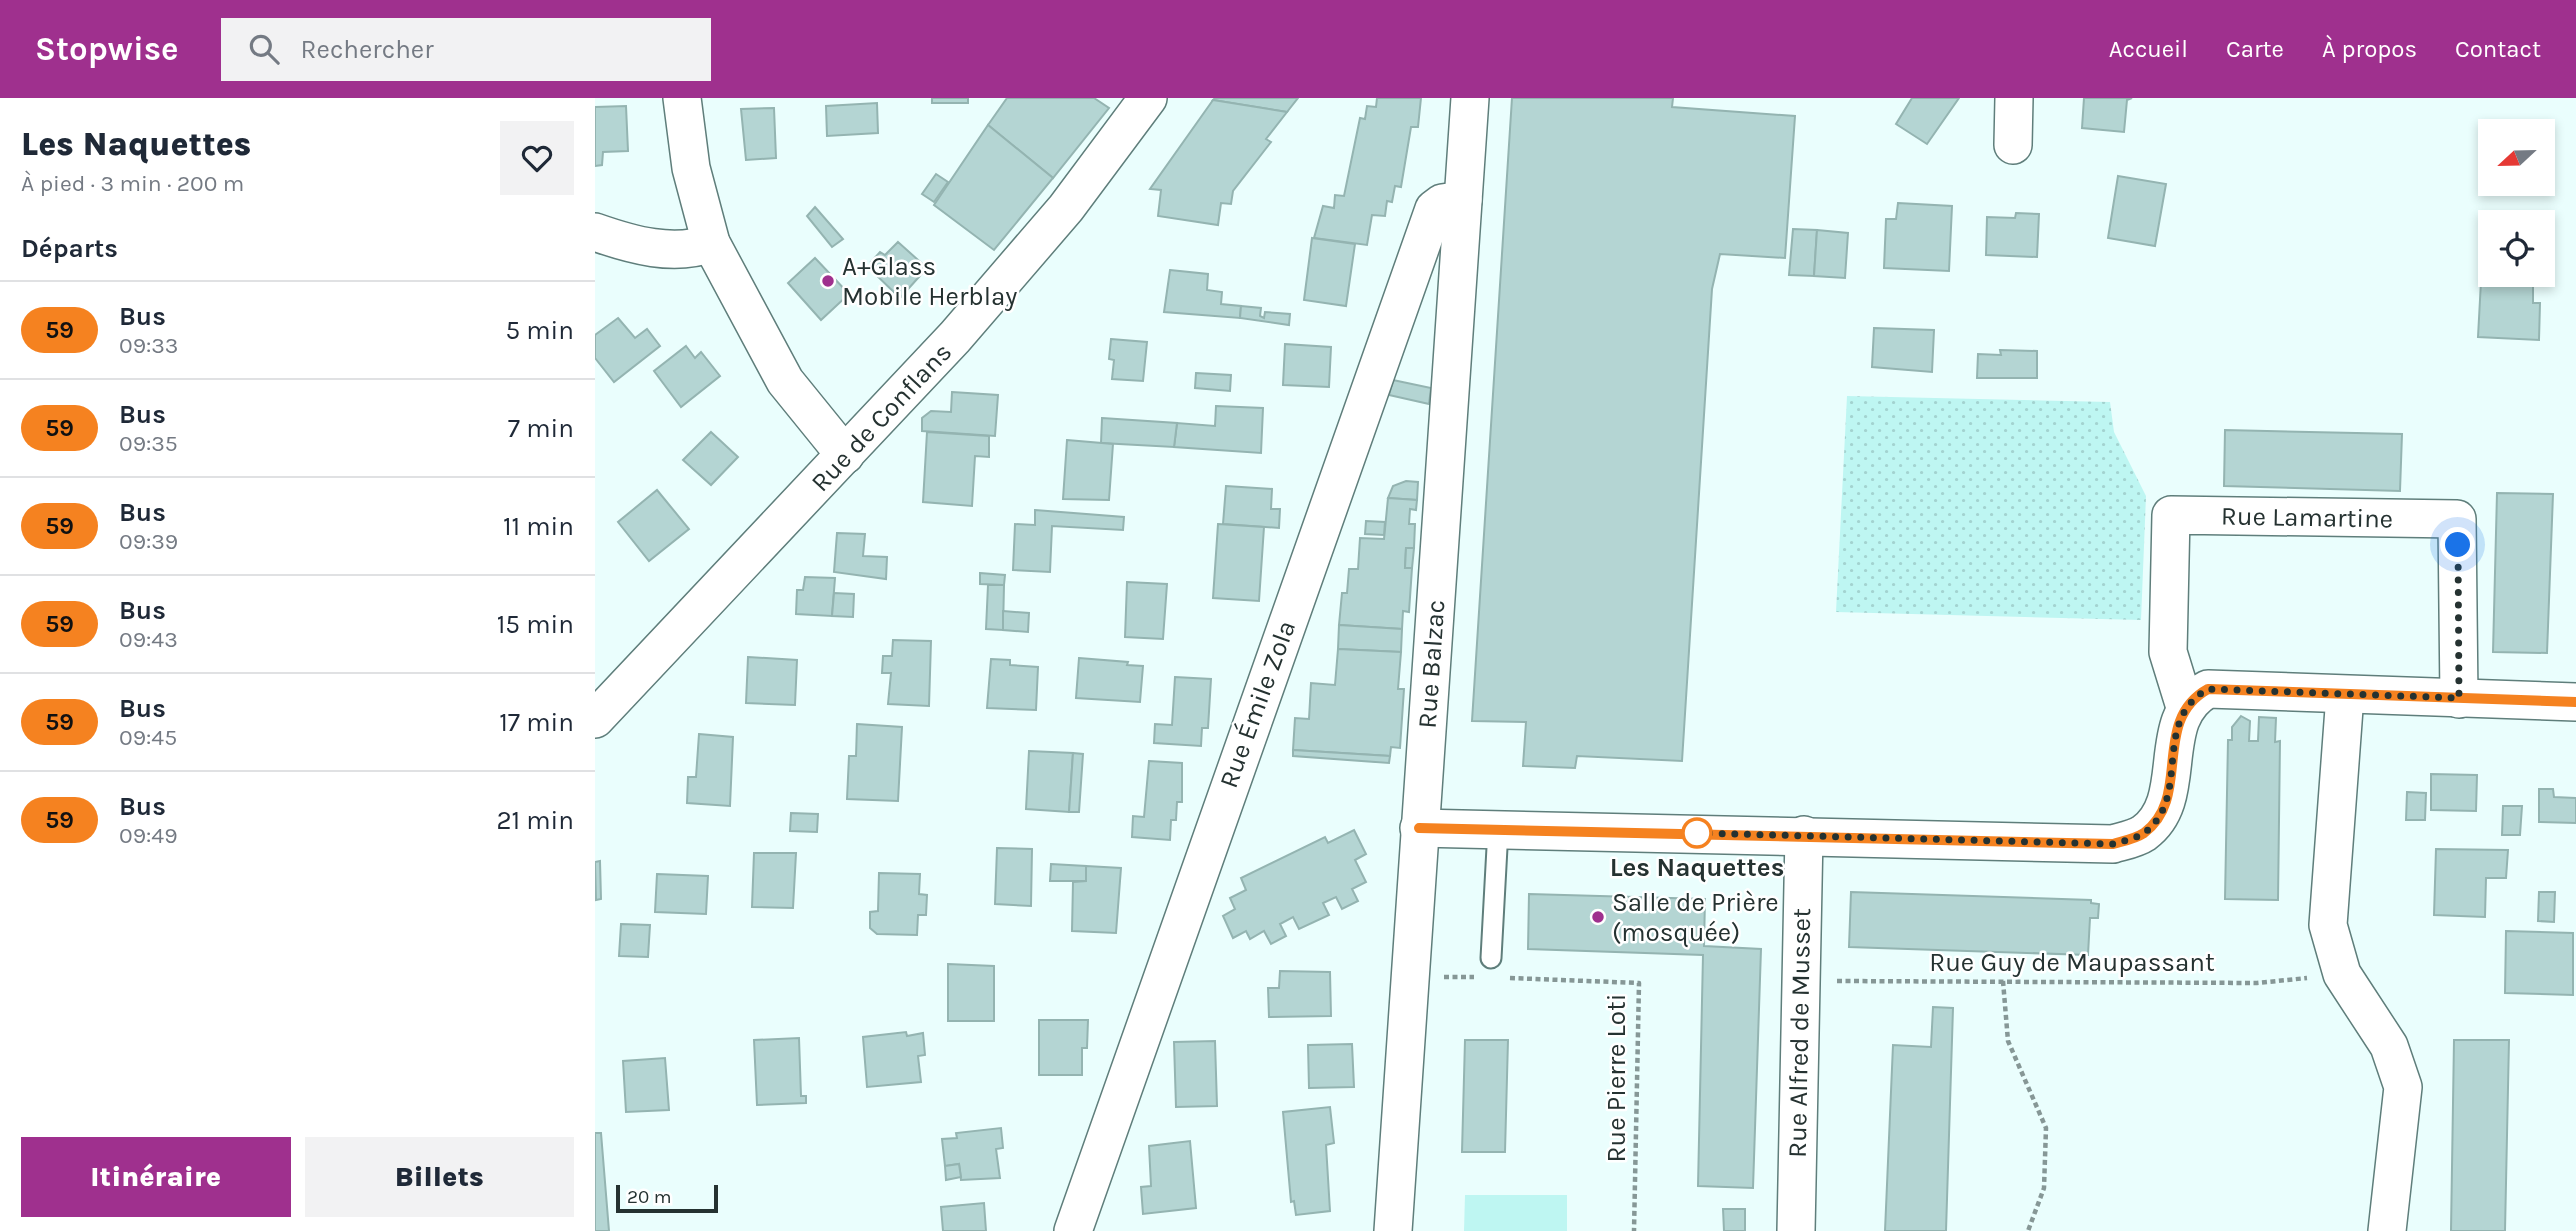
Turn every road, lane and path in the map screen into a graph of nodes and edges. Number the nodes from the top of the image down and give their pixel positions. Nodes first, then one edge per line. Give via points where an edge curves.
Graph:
1 (682, 98) edge
2 (1148, 98) edge
3 (1470, 98) edge
4 (2014, 98) edge
5 (2013, 145) dead end
6 (1463, 200) junction
7 (595, 232) edge
8 (711, 243) junction
9 (845, 455) junction
10 (2346, 695) junction
11 (2459, 698) junction
12 (2576, 702) edge
13 (2185, 707) junction
14 (595, 719) edge
15 (1419, 828) junction
16 (1498, 829) junction
17 (1804, 835) junction
18 (1491, 958) dead end
19 (2342, 974) junction
20 (1409, 977) junction
21 (1477, 977) dead end
22 (1503, 978) dead end
23 (2003, 981) junction
24 (1801, 982) junction
25 (1073, 1231) edge
26 (1393, 1231) edge
27 (1634, 1231) edge
28 (1796, 1231) edge
29 (2028, 1231) edge
30 (2387, 1231) edge

1 - 8 street via 691,168
2 - 9 street, Rue de Conflans via 1066,208
3 - 6 street, Rue Balzac
4 - 5 street
6 - 15 street, Rue Balzac
6 - 25 street, Rue Émile Zola via 1434,209
7 - 8 street via 673,251 692,251
8 - 9 street via 785,381
9 - 14 street, Rue de Conflans
10 - 11 street
10 - 13 street via 2208,689
10 - 19 street via 2328,925
11 - 12 street
11 - 13 street, Rue Lamartine via 2457,519 2171,515 2168,652
13 - 17 street via 2177,727 2165,809 2141,835 2113,844
15 - 16 street
15 - 20 street, Rue Balzac
16 - 17 street
16 - 18 lane
17 - 24 street, Rue Alfred de Musset
19 - 23 path, Rue Guy de Maupassant via 2257,983
19 - 30 street via 2389,1046 2403,1087
20 - 21 path
20 - 26 street, Rue Balzac
22 - 27 path, Rue Pierre Loti via 1639,983
23 - 24 path, Rue Guy de Maupassant
23 - 29 path via 2008,1041 2046,1128 2044,1188
24 - 28 street, Rue Alfred de Musset

